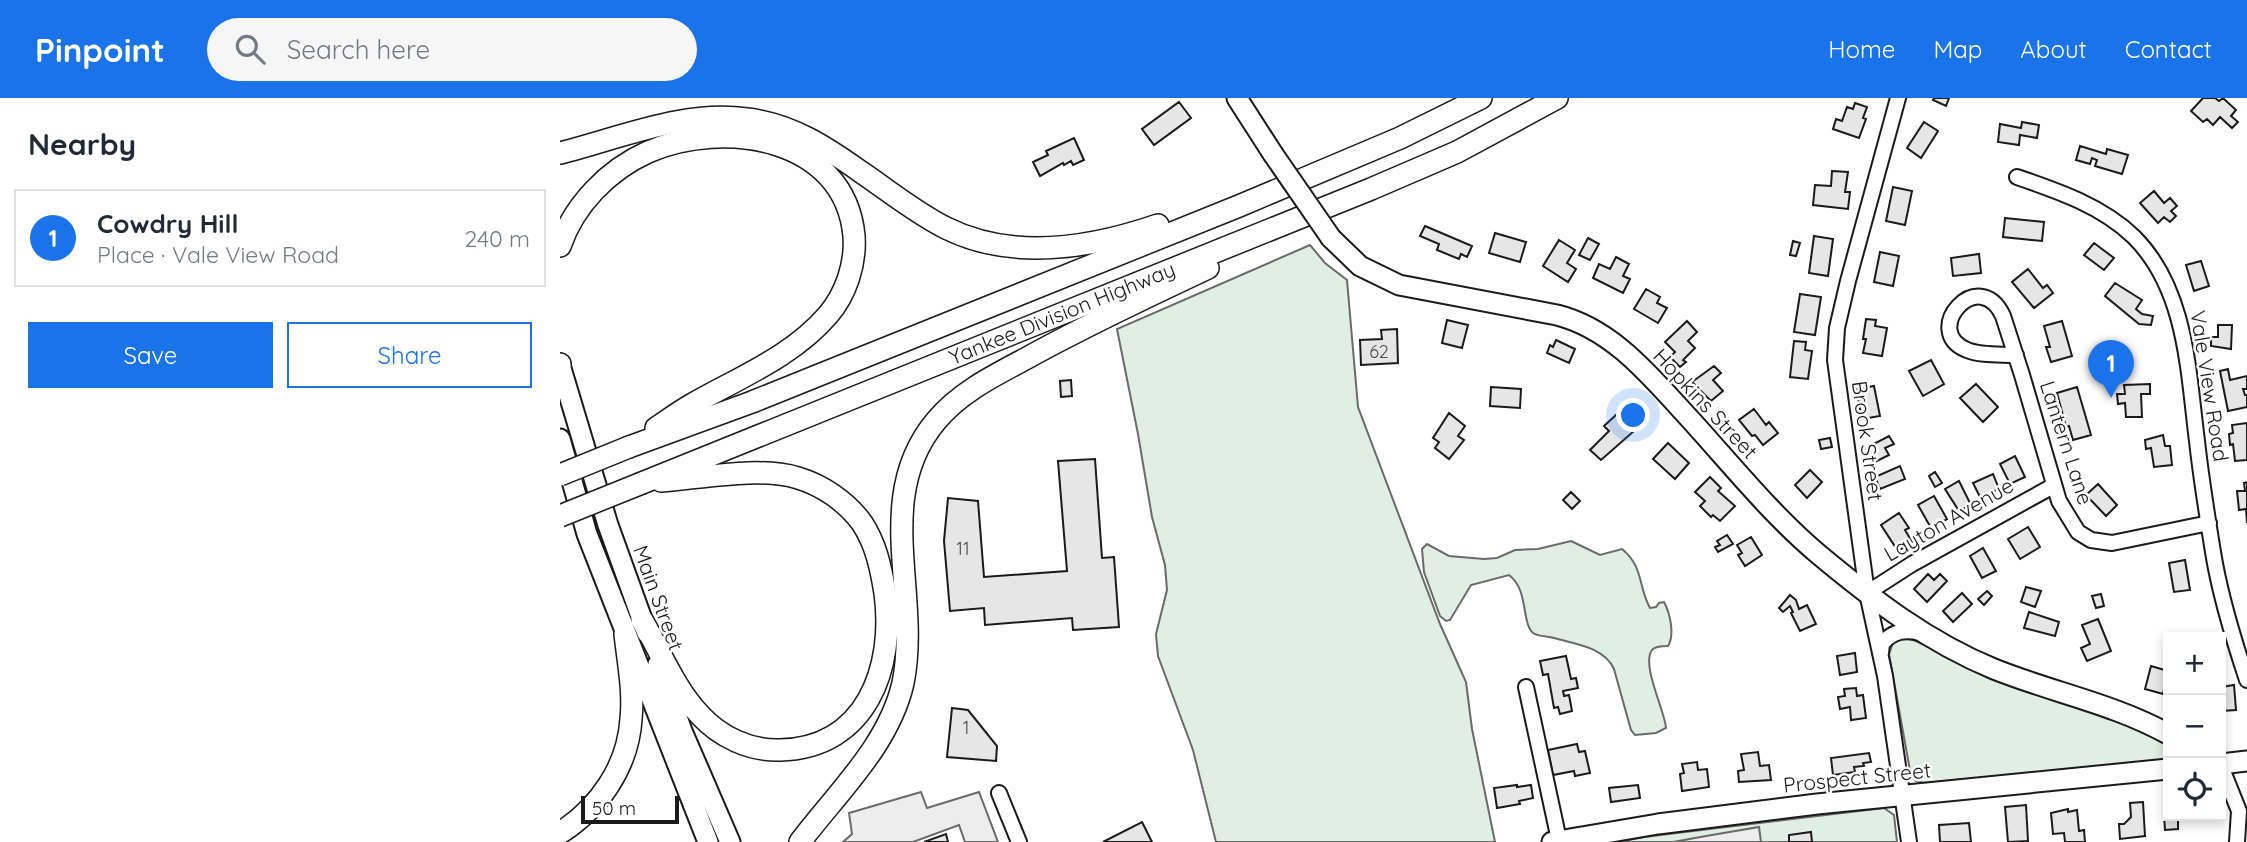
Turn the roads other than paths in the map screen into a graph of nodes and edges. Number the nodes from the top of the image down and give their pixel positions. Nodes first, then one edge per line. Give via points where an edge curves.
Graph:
1 (1237, 98) edge
2 (1481, 98) edge
3 (1557, 98) edge
4 (1898, 98) edge
5 (560, 153) edge
6 (1343, 163) junction
7 (2017, 177) dead end
8 (1371, 189) junction
9 (560, 246) edge
10 (2016, 355) junction
11 (560, 365) edge
12 (560, 439) edge
13 (629, 447) junction
14 (560, 475) edge
15 (642, 483) junction
16 (2053, 486) junction
17 (560, 516) edge
18 (2209, 523) junction
19 (1867, 593) junction
20 (642, 620) junction
21 (625, 634) junction
22 (1925, 634) junction
23 (1881, 658) junction
24 (2247, 680) edge
25 (1526, 687) dead end
26 (2163, 732) edge
27 (2247, 761) edge
28 (2226, 764) edge
29 (2163, 769) edge
30 (2226, 774) edge
31 (999, 793) dead end
32 (1903, 795) junction
33 (2243, 804) edge
34 (560, 834) edge
35 (1555, 841) edge
36 (708, 842) edge
37 (730, 842) edge
38 (800, 842) edge
39 (1019, 842) edge
40 (1909, 842) edge
41 (2237, 842) edge

1 - 19 main road, Hopkins Street, bridge via 1331,238 1360,266 1414,289 1557,315 1599,332 1651,377 1814,550
2 - 6 highway, Yankee Division Highway
3 - 8 highway, Yankee Division Highway via 1457,152
4 - 19 street, Brook Street via 1848,281 1835,349
5 - 6 highway via 699,118 761,121 816,142 944,227 985,243 1030,248 1100,240 1152,227
6 - 13 highway, Yankee Division Highway via 752,402
7 - 18 street, Vale View Road via 2086,204 2118,223 2142,246 2164,278 2182,336
8 - 15 highway, Yankee Division Highway
8 - 38 highway via 1063,338 966,393 937,419 911,464 901,510 908,616 907,651 897,701 871,751
9 - 13 highway via 577,212 609,177 646,153 693,139 743,137 793,151 827,175 847,206 853,232 852,265 828,314 796,345
10 - 10 street, Lantern Lane via 1994,303 1975,297 1957,306 1950,325 1951,335 1961,347
10 - 16 street, Lantern Lane
11 - 20 main road, Main Street via 608,526
12 - 21 main road, Main Street via 587,534
13 - 14 highway, Yankee Division Highway, bridge
15 - 17 highway, Yankee Division Highway, bridge
15 - 20 highway via 782,474 840,500 873,543 887,608 886,646 875,689 849,723 813,744 769,751 738,742 700,715
16 - 18 street, Lantern Lane via 2074,528 2096,541 2112,543
16 - 19 street, Layton Avenue
18 - 24 street, Vale View Road via 2223,606
19 - 22 main road, Hopkins Street
19 - 23 street, Brook Street
20 - 37 main road, Main Street via 682,731
21 - 34 highway via 632,718 621,763 596,803
21 - 36 main road, Main Street
22 - 23 street via 1906,631 1892,635 1882,643
22 - 26 main road, Hopkins Street via 1995,669
23 - 32 street, Brook Street
25 - 35 street
27 - 28 main road
29 - 32 main road, Prospect Street
30 - 33 street
31 - 39 street
32 - 35 main road, Prospect Street
32 - 40 street, Brook Street
33 - 41 street

